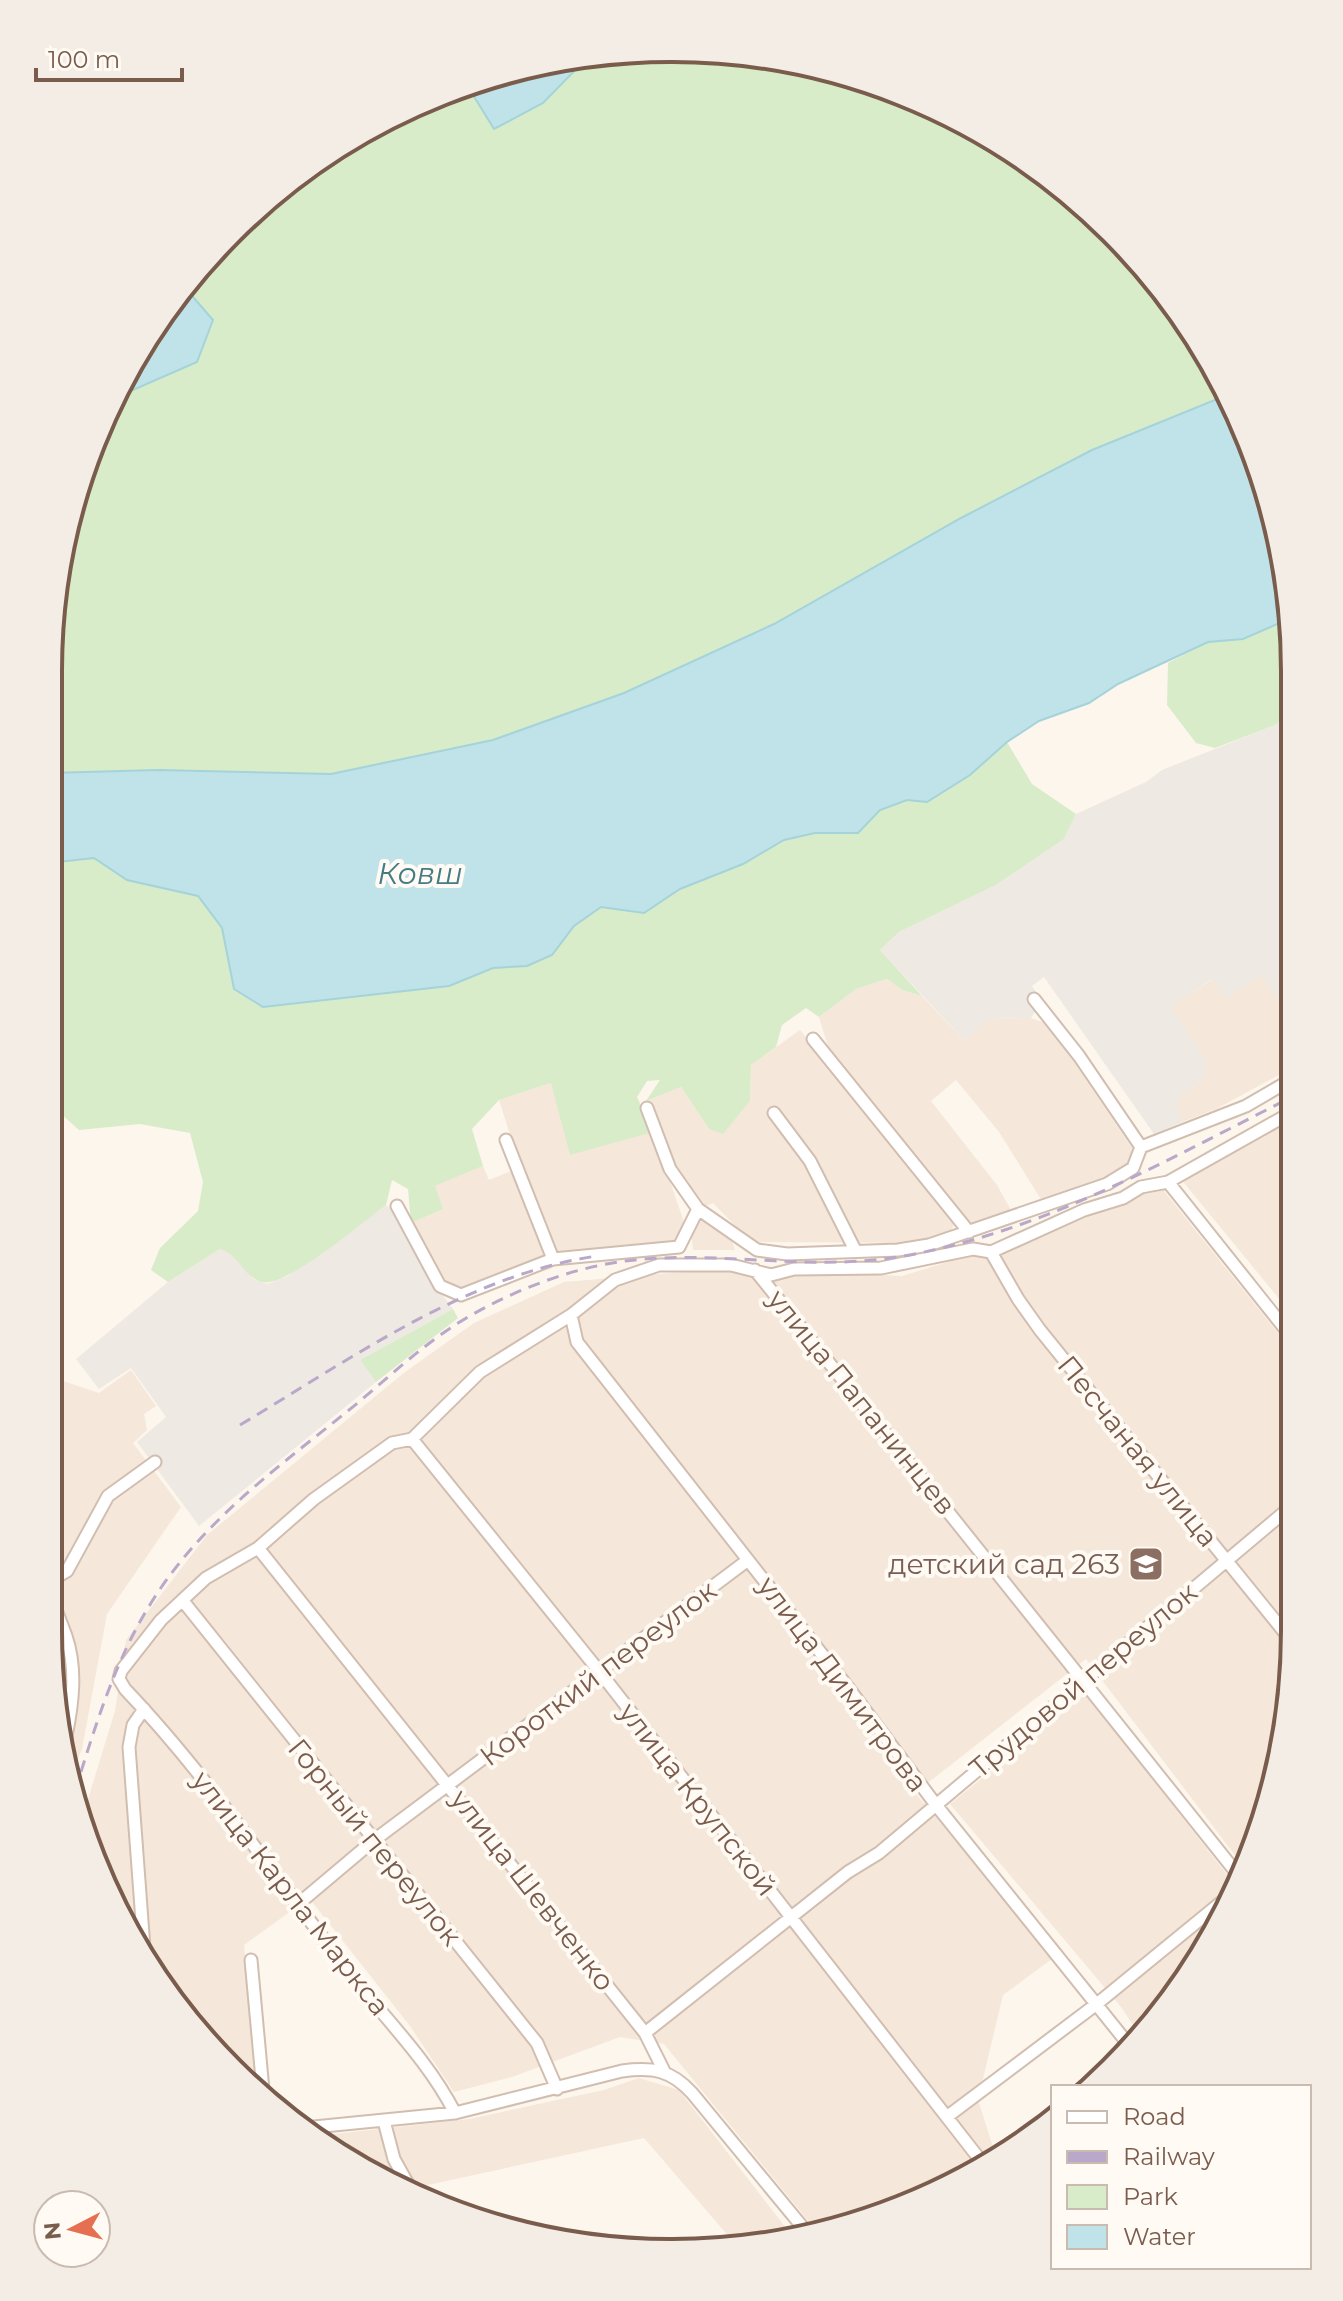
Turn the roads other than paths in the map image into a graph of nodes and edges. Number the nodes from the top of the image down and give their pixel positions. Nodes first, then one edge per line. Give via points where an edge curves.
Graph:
1 (1034, 999) dead end
2 (813, 1039) dead end
3 (1281, 1086) edge
4 (647, 1108) dead end
5 (774, 1113) dead end
6 (1281, 1118) edge
7 (506, 1140) dead end
8 (1141, 1147) junction
9 (1168, 1182) junction
10 (397, 1206) dead end
11 (698, 1209) junction
12 (969, 1232) junction
13 (855, 1250) junction
14 (991, 1252) junction
15 (553, 1259) junction
16 (754, 1268) junction
17 (571, 1315) junction
18 (1281, 1324) edge
19 (412, 1439) junction
20 (155, 1462) dead end
21 (1281, 1514) edge
22 (258, 1548) junction
23 (1224, 1559) junction
24 (748, 1560) junction
25 (62, 1574) edge
26 (183, 1601) junction
27 (62, 1626) edge
28 (1281, 1628) edge
29 (62, 1636) edge
30 (66, 1636) junction
31 (599, 1671) junction
32 (1087, 1680) junction
33 (144, 1709) junction
34 (69, 1721) edge
35 (450, 1784) junction
36 (936, 1805) junction
37 (373, 1841) junction
38 (1233, 1868) edge
39 (297, 1905) junction
40 (1212, 1909) edge
41 (789, 1918) junction
42 (143, 1932) edge
43 (251, 1960) dead end
44 (1098, 2003) junction
45 (645, 2033) junction
46 (1124, 2038) edge
47 (664, 2071) junction
48 (262, 2080) edge
49 (557, 2089) junction
50 (455, 2113) junction
51 (948, 2116) junction
52 (384, 2121) junction
53 (319, 2127) edge
54 (977, 2156) edge
55 (404, 2177) edge
56 (801, 2225) edge

1 - 8 street
2 - 12 street
3 - 8 street via 1246,1106
4 - 11 street via 670,1169
5 - 13 street via 810,1161
6 - 9 street
7 - 15 street
8 - 12 street via 1133,1168 1107,1184
9 - 14 street via 1141,1187
9 - 18 street
10 - 15 street via 440,1286 461,1295
11 - 13 street via 757,1250
11 - 15 street via 679,1247
12 - 13 street via 898,1250
14 - 16 street via 973,1249 847,1271 794,1269 771,1275
14 - 23 street, Песчаная улица via 1040,1330
16 - 17 street via 645,1267 603,1287
16 - 32 street, улица Папанинцев
17 - 19 street via 480,1372
17 - 24 street, улица Димитрова via 577,1342
19 - 22 street via 392,1443 339,1480
19 - 31 street, улица Крупской
20 - 25 street via 108,1496
21 - 23 street, Трудовой переулок
22 - 26 street via 206,1578
22 - 35 street, улица Шевченко
23 - 28 street, Песчаная улица
23 - 32 street, Трудовой переулок
24 - 31 street, Короткий переулок
24 - 36 street, улица Димитрова
26 - 33 street, улица Карла Маркса via 144,1640 119,1679
26 - 37 street, Горный переулок
27 - 30 street
29 - 30 street
30 - 34 street via 73,1667
31 - 35 street, Короткий переулок
31 - 41 street, улица Крупской
32 - 36 street, Трудовой переулок
32 - 38 street, улица Папанинцев
33 - 39 street, улица Карла Маркса
33 - 42 street via 133,1725 129,1747
35 - 37 street, Короткий переулок
35 - 45 street, улица Шевченко
36 - 41 street, Трудовой переулок
36 - 44 street, улица Димитрова
37 - 39 street, Короткий переулок
37 - 49 street, Горный переулок via 537,2043
39 - 50 street, улица Карла Маркса via 435,2079
40 - 44 street
41 - 45 street, Трудовой переулок
41 - 51 street, улица Крупской
43 - 48 street
44 - 46 street, улица Димитрова
44 - 51 street
45 - 47 street, улица Шевченко
47 - 49 street via 622,2071
47 - 56 street, улица Шевченко via 692,2093
49 - 50 street
50 - 52 street
51 - 54 street, улица Крупской
52 - 53 street
52 - 55 street

